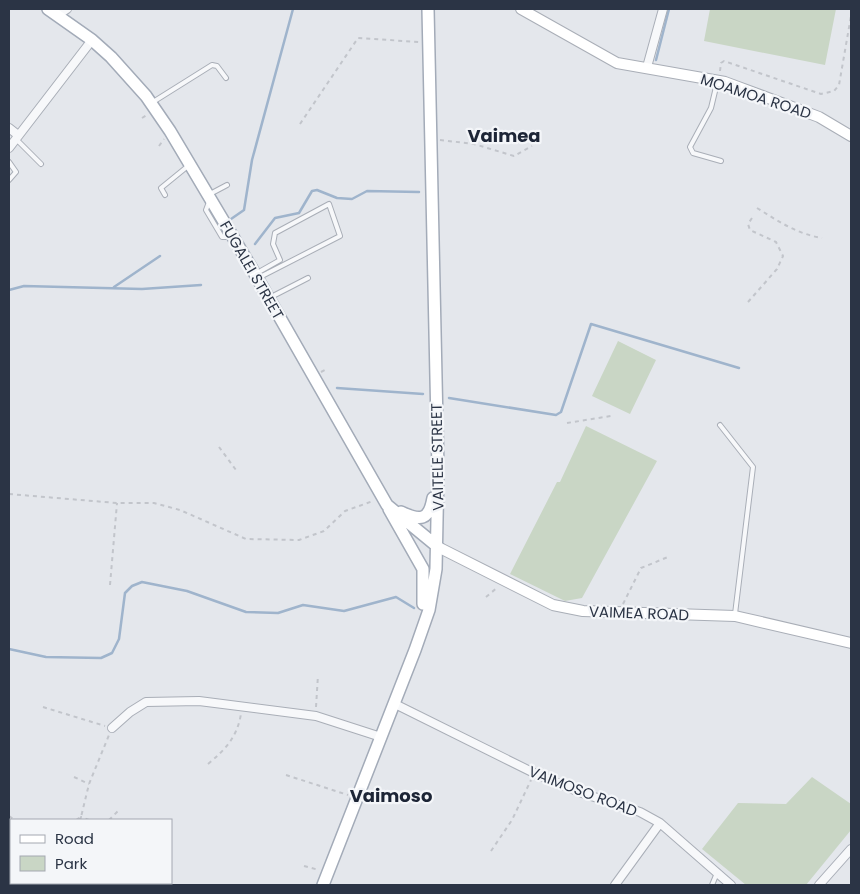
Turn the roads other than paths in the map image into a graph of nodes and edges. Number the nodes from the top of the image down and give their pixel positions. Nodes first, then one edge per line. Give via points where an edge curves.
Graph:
1 (428, 9) edge
2 (521, 9) edge
3 (663, 9) edge
4 (58, 11) edge
5 (92, 40) junction
6 (647, 67) junction
7 (226, 78) dead end
8 (718, 80) junction
9 (151, 104) junction
10 (9, 128) edge
11 (851, 136) edge
12 (17, 137) junction
13 (9, 148) edge
14 (721, 161) dead end
15 (9, 162) edge
16 (41, 164) dead end
17 (190, 164) junction
18 (9, 180) edge
19 (227, 184) dead end
20 (165, 195) dead end
21 (209, 197) junction
22 (256, 276) junction
23 (308, 278) dead end
24 (269, 298) junction
25 (720, 425) dead end
26 (438, 470) junction
27 (385, 501) junction
28 (438, 546) junction
29 (734, 616) junction
30 (851, 643) edge
31 (415, 650) junction
32 (395, 704) junction
33 (112, 728) road end
34 (381, 737) junction
35 (660, 823) junction
36 (851, 849) edge
37 (719, 875) junction
38 (323, 885) edge
39 (615, 885) edge
40 (712, 885) edge
41 (720, 885) edge
42 (731, 885) edge
43 (819, 885) edge

1 - 26 main road, VAITELE STREET
2 - 6 street, MOAMOA ROAD via 617,63
3 - 6 street
4 - 5 main road, FUGALEI STREET
5 - 9 main road, FUGALEI STREET via 126,73
5 - 12 street
6 - 8 street, MOAMOA ROAD
7 - 9 lane via 217,66 212,65
8 - 11 street, MOAMOA ROAD via 820,117
8 - 14 lane via 711,108 690,147 693,153
9 - 17 main road, FUGALEI STREET
10 - 12 street
12 - 13 street
12 - 16 lane
15 - 18 lane via 16,172
17 - 20 lane via 161,188
17 - 21 main road, FUGALEI STREET
19 - 21 lane
21 - 22 main road, FUGALEI STREET
22 - 22 lane via 340,236 329,204 275,233 273,244 280,260
22 - 24 main road, FUGALEI STREET
23 - 24 lane
24 - 27 main road, FUGALEI STREET
25 - 29 lane via 753,468
26 - 27 main road via 430,512 425,516 412,517
26 - 28 main road, VAITELE STREET
27 - 28 main road, FUGALEI STREET
27 - 31 main road via 423,569 424,597
28 - 29 street, VAIMEA ROAD via 553,605 583,611
28 - 31 main road, VAITELE STREET via 429,610
29 - 30 street, VAIMEA ROAD
31 - 32 main road, VAITELE STREET
32 - 34 main road, VAITELE STREET
32 - 35 street, VAIMOSO ROAD via 534,773 640,812
33 - 34 street via 146,702 198,701 316,716
34 - 38 main road, VAITELE STREET
35 - 37 street, VAIMOSO ROAD
35 - 39 street
36 - 43 street
37 - 40 lane
37 - 41 lane
37 - 42 street, VAIMOSO ROAD

